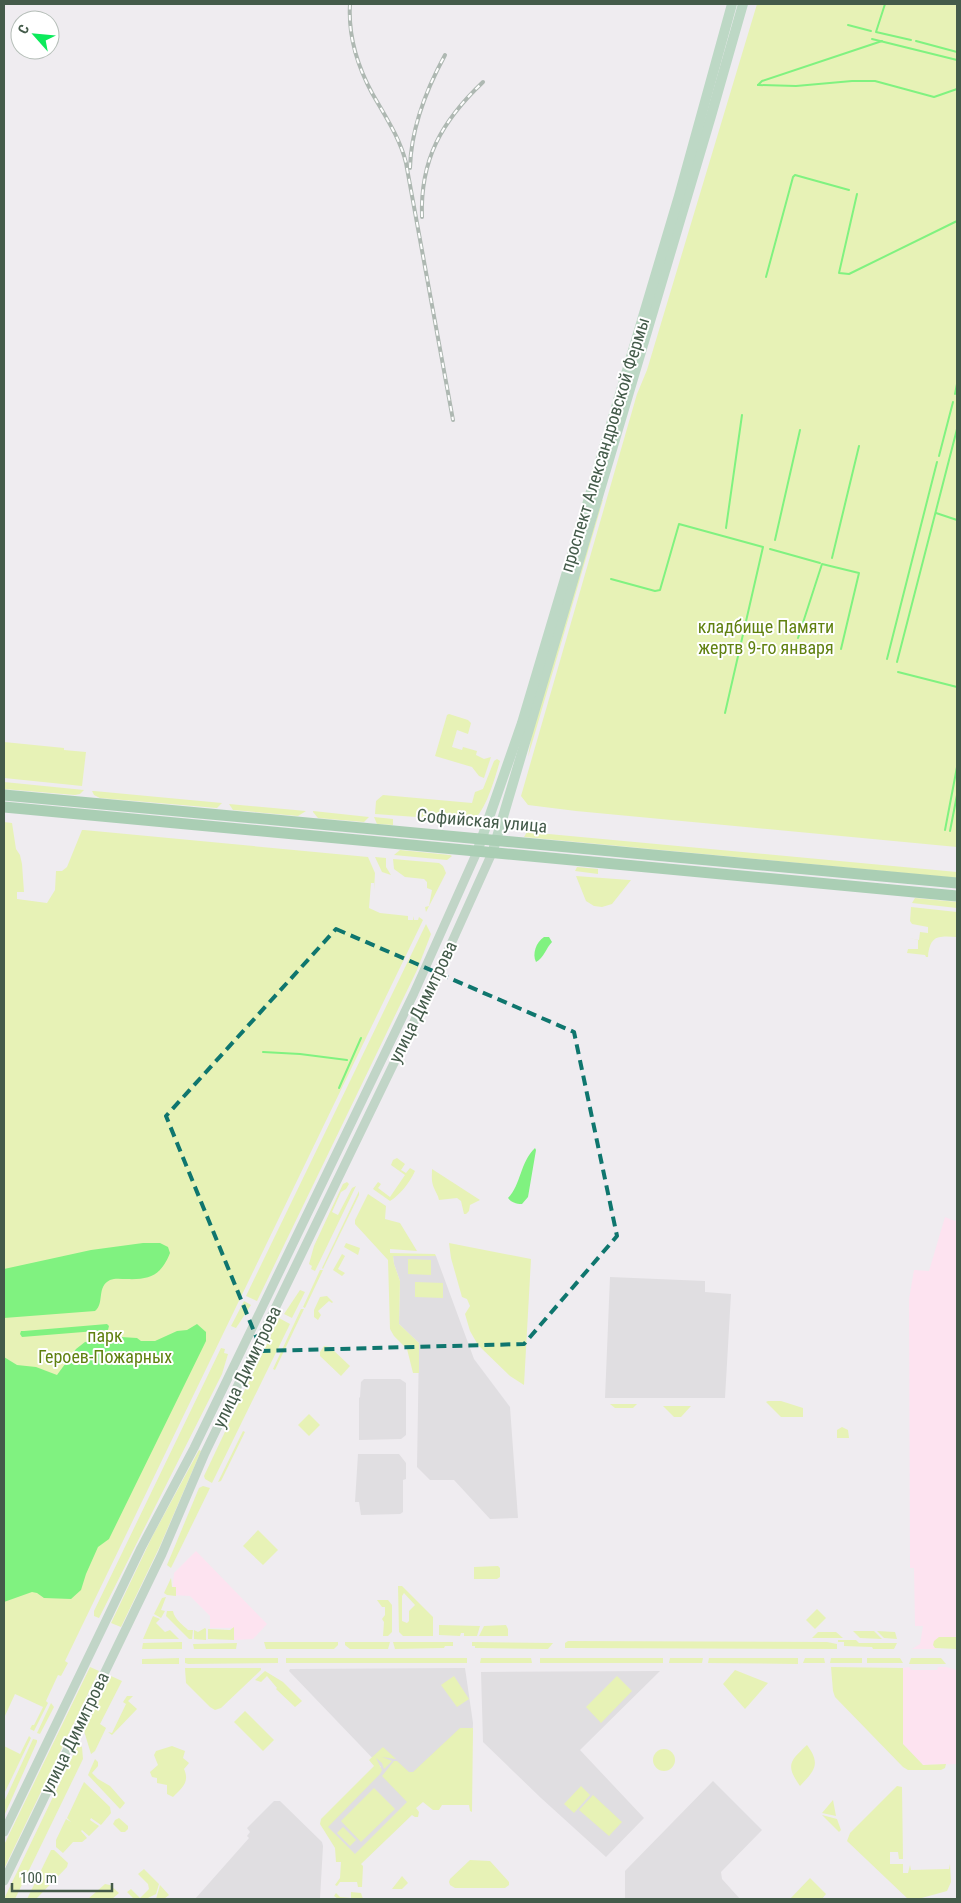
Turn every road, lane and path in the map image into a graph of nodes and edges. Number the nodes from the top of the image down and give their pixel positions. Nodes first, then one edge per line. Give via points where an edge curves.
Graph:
1 (732, 4) edge
2 (743, 4) edge
3 (724, 50) junction
4 (4, 795) edge
5 (4, 808) edge
6 (482, 839) junction
7 (496, 840) junction
8 (477, 852) junction
9 (492, 853) junction
10 (957, 884) edge
11 (957, 896) edge
12 (4, 1832) edge
13 (4, 1881) edge

1 - 3 main road
2 - 3 main road
3 - 6 main road, проспект Александровской Фермы via 522,723
3 - 7 main road, проспект Александровской Фермы
4 - 6 main road, Софийская улица
5 - 8 main road, Софийская улица
6 - 7 main road, Софийская улица
6 - 8 main road, проспект Александровской Фермы
7 - 9 main road, проспект Александровской Фермы
7 - 10 main road, Софийская улица
8 - 9 main road, Софийская улица
8 - 12 street, улица Димитрова via 414,992 220,1394 141,1548
9 - 11 main road, Софийская улица
9 - 13 street, улица Димитрова via 205,1453 162,1554

